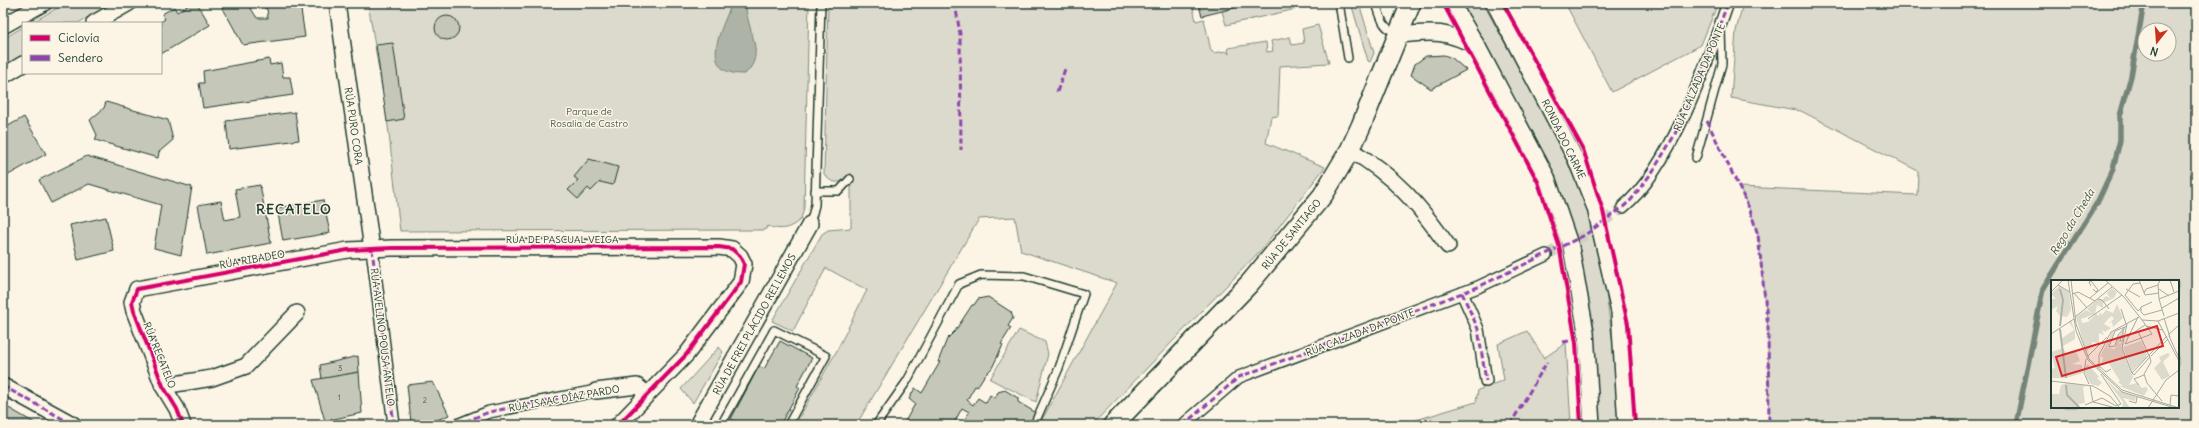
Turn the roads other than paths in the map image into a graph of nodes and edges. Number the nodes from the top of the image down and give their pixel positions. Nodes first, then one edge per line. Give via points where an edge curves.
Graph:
1 (44, 3) edge
2 (129, 3) edge
3 (337, 3) edge
4 (821, 3) edge
5 (1339, 3) edge
6 (1376, 3) edge
7 (1411, 3) edge
8 (1452, 3) edge
9 (1494, 3) edge
10 (1728, 3) edge
11 (96, 22) edge
12 (1721, 24) junction
13 (3, 26) edge
14 (1400, 35) junction
15 (1478, 47) junction
16 (1348, 58) dead end
17 (22, 65) edge
18 (3, 76) edge
19 (1350, 150) junction
20 (1696, 158) dead end
21 (850, 179) dead end
22 (815, 191) junction
23 (1623, 207) tunnel mouth
24 (810, 224) joint
25 (1448, 246) dead end
26 (372, 250) junction
27 (1546, 255) tunnel mouth
28 (137, 289) joint
29 (1462, 293) junction
30 (297, 313) dead end
31 (1486, 381) dead end
32 (3, 386) edge
33 (163, 386) junction
34 (596, 391) joint
35 (647, 394) junction
36 (74, 425) edge
37 (183, 425) edge
38 (394, 425) edge
39 (457, 425) edge
40 (618, 425) edge
41 (698, 425) edge
42 (721, 425) edge
43 (788, 425) edge
44 (876, 425) edge
45 (1034, 425) edge
46 (1113, 425) edge
47 (1184, 425) edge
48 (1592, 425) edge
49 (1626, 425) edge

1 - 13 street
2 - 11 street
3 - 26 street, RÚA PURO CORA
4 - 22 lane
5 - 16 lane
6 - 14 lane via 1382,24
7 - 14 street, RÚA DE SANTIAGO
8 - 15 street
9 - 49 street, RONDA DO CARME via 1576,160 1595,208 1619,312
10 - 12 street, RÚA CALZADA DA PONTE
12 - 20 lane via 1722,64
12 - 23 street, RÚA CALZADA DA PONTE via 1674,136 1653,171
14 - 15 street via 1425,31 1443,33 1456,36
14 - 19 street, RÚA DE SANTIAGO
15 - 48 street via 1547,177 1571,247 1586,332
17 - 18 street
19 - 25 street via 1400,186
19 - 46 street, RÚA DE SANTIAGO via 1323,195 1275,255
21 - 22 lane via 839,191
22 - 24 lane
24 - 41 street, RÚA DE FREI PLÁCIDO REI LEMOS
26 - 28 street, RÚA RIBADEO via 348,250
26 - 35 street, RÚA DE PASCUAL VEIGA via 719,246 732,249 744,264 741,282 686,355
26 - 38 street, RÚA AVELINO POUSA ANTELO
27 - 29 street, RÚA CALZADA DA PONTE
28 - 33 street, RÚA RECATELO via 132,302 134,311
29 - 31 street via 1478,329
29 - 47 street, RÚA CALZADA DA PONTE via 1239,377
30 - 33 street via 246,366 212,378
32 - 36 street
33 - 37 street, RÚA RECATELO
34 - 35 street, RÚA ISAAC DÍAZ PARDO via 637,386
34 - 39 street, RÚA ISAAC DÍAZ PARDO via 488,412
35 - 40 street
42 - 43 lane via 774,330 826,356
44 - 45 lane via 907,381 959,284 981,274 1024,276 1084,294 1059,368

